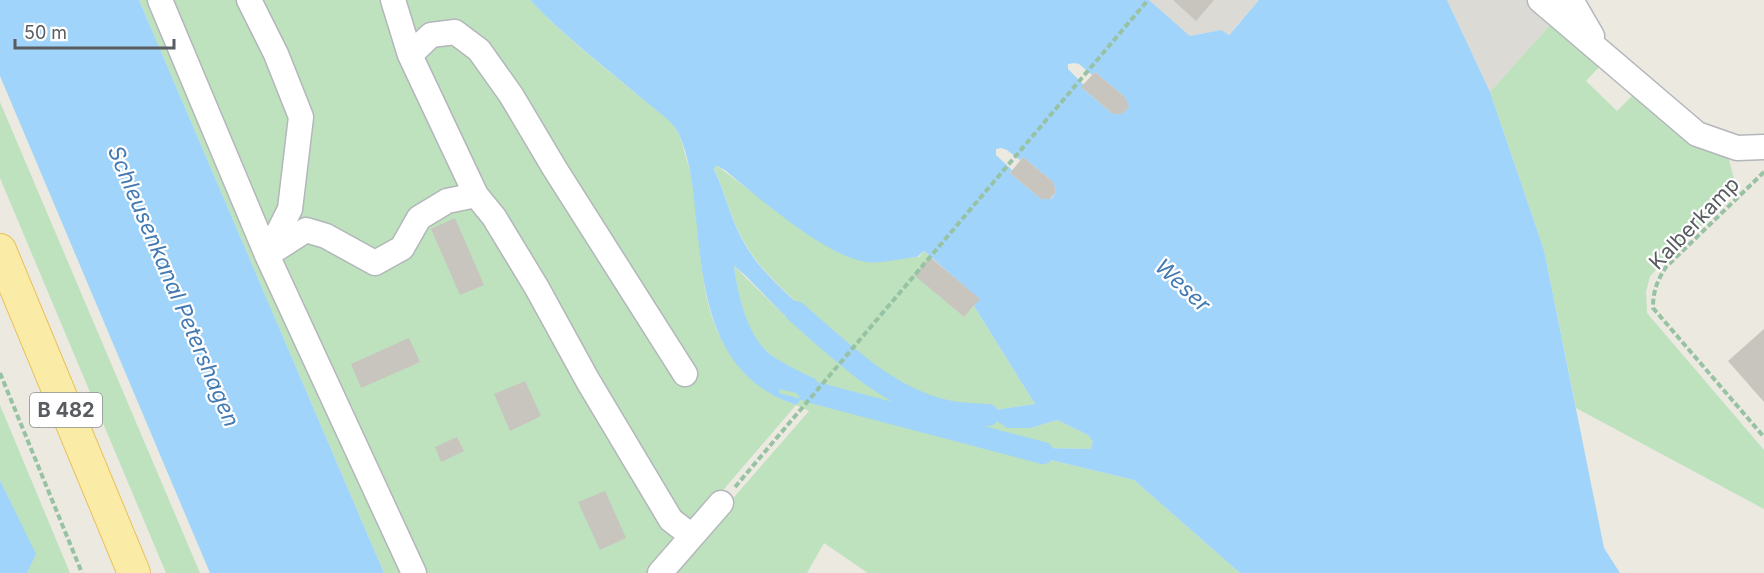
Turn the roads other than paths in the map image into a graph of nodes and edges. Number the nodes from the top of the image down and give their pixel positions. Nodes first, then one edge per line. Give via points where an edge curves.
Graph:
1 (160, 0) edge
2 (249, 0) edge
3 (393, 0) edge
4 (1540, 0) edge
5 (1571, 0) edge
6 (1599, 49) junction
7 (410, 55) junction
8 (1764, 147) edge
9 (476, 195) junction
10 (0, 250) edge
11 (267, 255) junction
12 (685, 374) dead end
13 (721, 503) road end
14 (692, 536) junction
15 (134, 573) edge
16 (414, 573) edge
17 (660, 573) edge

1 - 11 street
2 - 11 street via 301,117 290,209
3 - 7 street
4 - 6 street
5 - 6 street
6 - 8 street via 1697,134 1737,148
7 - 9 street
7 - 12 street via 431,35 455,32 479,50
9 - 11 street via 447,201 419,218 402,248 375,263 326,236 306,230
9 - 14 street via 537,288 671,520
10 - 15 main road, B 482
11 - 16 street
13 - 14 street
14 - 17 street

